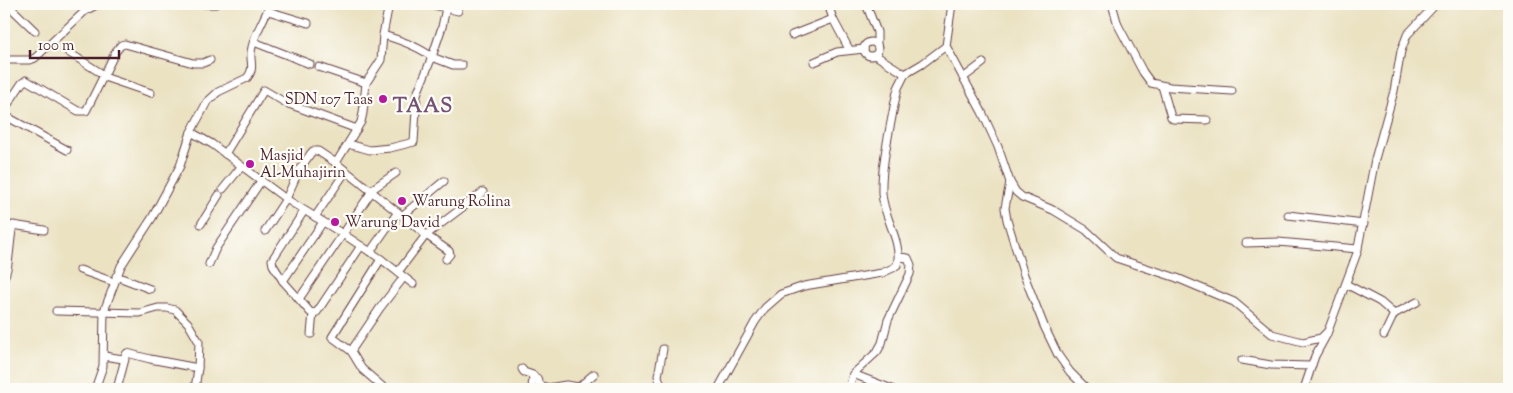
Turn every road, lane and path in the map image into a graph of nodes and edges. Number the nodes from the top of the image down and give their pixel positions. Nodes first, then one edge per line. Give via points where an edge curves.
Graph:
1 (7, 4) edge
2 (98, 4) edge
3 (205, 4) edge
4 (216, 4) edge
5 (389, 4) edge
6 (429, 4) edge
7 (828, 4) edge
8 (866, 4) edge
9 (952, 4) edge
10 (1112, 4) edge
11 (1436, 4) edge
12 (269, 7) edge
13 (446, 8) junction
14 (458, 11) dead end
15 (834, 19) junction
16 (308, 23) dead end
17 (35, 31) dead end
18 (383, 35) junction
19 (792, 35) dead end
20 (254, 42) junction
21 (877, 45) junction
22 (946, 46) junction
23 (849, 49) junction
24 (864, 49) junction
25 (68, 52) dead end
26 (875, 54) junction
27 (432, 56) junction
28 (4, 60) edge
29 (210, 60) dead end
30 (814, 62) dead end
31 (983, 63) dead end
32 (310, 64) dead end
33 (462, 65) dead end
34 (319, 67) dead end
35 (905, 74) junction
36 (104, 76) junction
37 (963, 78) junction
38 (366, 83) junction
39 (1162, 86) junction
40 (1232, 91) dead end
41 (151, 93) dead end
42 (4, 110) edge
43 (4, 115) edge
44 (1207, 120) dead end
45 (357, 129) junction
46 (191, 132) junction
47 (348, 144) junction
48 (67, 150) dead end
49 (225, 154) junction
50 (336, 163) junction
51 (238, 165) junction
52 (346, 171) junction
53 (396, 173) dead end
54 (261, 181) junction
55 (444, 181) dead end
56 (1010, 182) junction
57 (371, 190) junction
58 (483, 192) dead end
59 (286, 198) junction
60 (304, 210) junction
61 (400, 214) junction
62 (1288, 215) dead end
63 (314, 217) junction
64 (323, 222) junction
65 (201, 224) dead end
66 (1364, 224) junction
67 (44, 230) dead end
68 (265, 231) dead end
69 (343, 234) junction
70 (426, 236) junction
71 (1246, 243) dead end
72 (361, 246) junction
73 (1358, 249) junction
74 (370, 252) junction
75 (899, 257) junction
76 (381, 259) junction
77 (446, 259) dead end
78 (209, 264) dead end
79 (80, 270) dead end
80 (401, 275) junction
81 (4, 277) edge
82 (115, 279) junction
83 (283, 281) junction
84 (413, 284) dead end
85 (1346, 284) junction
86 (150, 288) dead end
87 (299, 299) junction
88 (1417, 302) dead end
89 (56, 311) dead end
90 (104, 311) junction
91 (312, 314) junction
92 (1394, 314) junction
93 (1328, 331) junction
94 (311, 334) dead end
95 (1384, 335) dead end
96 (663, 349) dead end
97 (351, 351) junction
98 (104, 356) junction
99 (124, 359) junction
100 (1242, 360) dead end
101 (1311, 366) junction
102 (198, 368) junction
103 (522, 369) dead end
104 (594, 374) dead end
105 (853, 374) junction
106 (533, 377) junction
107 (95, 389) edge
108 (117, 389) edge
109 (195, 389) edge
110 (384, 389) edge
111 (532, 389) edge
112 (662, 389) edge
113 (718, 389) edge
114 (849, 389) edge
115 (892, 389) edge
116 (1087, 389) edge
117 (1304, 389) edge

1 - 17 street
2 - 28 street via 85,11 35,58
3 - 4 street
5 - 18 street
6 - 13 street
7 - 15 street
8 - 21 street via 877,32
9 - 22 street
10 - 39 street via 1118,24 1143,72 1151,83
11 - 66 street via 1408,35 1400,51
12 - 16 street
12 - 20 street
13 - 14 street
13 - 27 street
15 - 19 street
15 - 23 street
18 - 27 street
18 - 38 street via 379,64
20 - 32 street
20 - 46 street via 250,74 213,96 202,109
21 - 24 street via 867,43
21 - 26 street
22 - 35 street
22 - 37 street
23 - 24 street
23 - 30 street
24 - 26 street via 867,55
25 - 36 street
26 - 35 street
27 - 33 street via 453,65
27 - 47 street via 417,94 414,142 370,150
29 - 36 street via 193,63 125,44 119,46
31 - 37 street
34 - 38 street
35 - 75 street via 895,100 882,194
36 - 41 street
36 - 42 street via 86,111 78,111 26,80
37 - 56 street via 998,147
38 - 45 street via 363,113
39 - 40 street
39 - 44 street via 1173,119
43 - 48 street
45 - 47 street
45 - 49 street via 295,107 264,90
46 - 49 street
46 - 82 street via 180,166
47 - 50 street
49 - 51 street
50 - 52 street
50 - 59 street via 313,151 299,170
51 - 54 street
51 - 65 street
52 - 57 street
52 - 63 street
53 - 57 street
54 - 59 street
54 - 78 street via 216,248
55 - 61 street
56 - 93 street via 1024,198 1086,230 1116,258 1177,278 1229,300 1272,334 1304,342 1321,338
56 - 116 street via 1005,208 1024,275 1058,356
57 - 61 street
57 - 69 street
58 - 70 street
59 - 60 street
59 - 68 street
60 - 63 street
60 - 83 street via 272,260
61 - 70 street
61 - 74 street
62 - 66 street
63 - 64 street
64 - 69 street
64 - 83 street
66 - 73 street
67 - 81 street via 13,225 8,271
69 - 72 street
69 - 87 street
70 - 77 street via 449,251
70 - 80 street
71 - 73 street via 1278,242
72 - 74 street
72 - 91 street via 317,312
73 - 85 street
74 - 76 street
75 - 105 street via 908,258 910,274 877,352
75 - 113 street via 894,268 882,273 804,286 781,294 755,322
76 - 80 street
76 - 97 street via 332,337
79 - 82 street
80 - 84 street
80 - 97 street
82 - 86 street
82 - 90 street
83 - 87 street
85 - 92 street via 1374,298
85 - 93 street
87 - 91 street
88 - 92 street
89 - 90 street
90 - 98 street
90 - 102 street via 140,313 155,309 175,310 195,333 200,346
91 - 94 street
92 - 95 street
93 - 101 street
96 - 112 street via 658,376
97 - 110 street via 362,369
98 - 99 street
98 - 107 street
99 - 102 street via 128,353
99 - 108 street
100 - 101 street
101 - 117 street
102 - 109 street
103 - 106 street
104 - 106 street via 579,387 546,388
105 - 114 street
105 - 115 street
106 - 111 street

